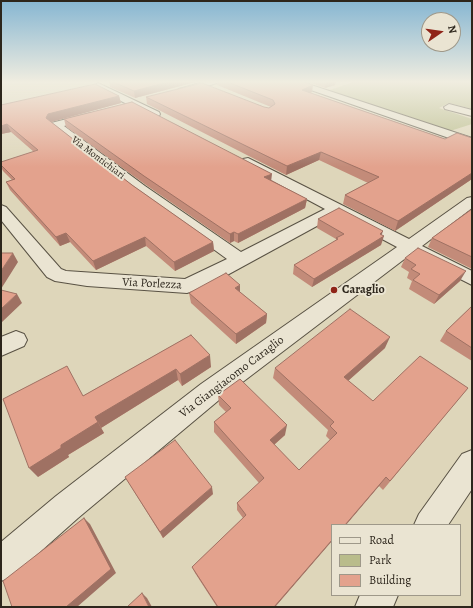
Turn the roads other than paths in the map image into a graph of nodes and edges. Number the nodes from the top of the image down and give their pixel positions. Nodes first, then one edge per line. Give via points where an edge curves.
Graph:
1 (115, 109) edge
2 (146, 109) edge
3 (372, 109) edge
4 (458, 109) edge
5 (472, 113) edge
6 (165, 119) edge
7 (472, 142) edge
8 (234, 155) edge
9 (472, 201) edge
10 (338, 208) junction
11 (1, 210) edge
12 (410, 247) junction
13 (240, 260) junction
14 (472, 280) edge
15 (472, 464) edge
16 (431, 524) edge
17 (1, 564) edge
18 (381, 596) edge
19 (373, 607) edge

1 - 13 street, Via Montichiari via 55,125 140,190
2 - 6 street
3 - 7 street
4 - 5 street
8 - 10 street
9 - 12 street, Via Giangiacomo Caraglio
10 - 12 street
10 - 13 street, Via Porlezza
11 - 13 street, Via Porlezza via 54,273 62,277 187,286
12 - 14 street
12 - 17 street, Via Giangiacomo Caraglio via 210,392 67,507
15 - 16 street
18 - 19 street

